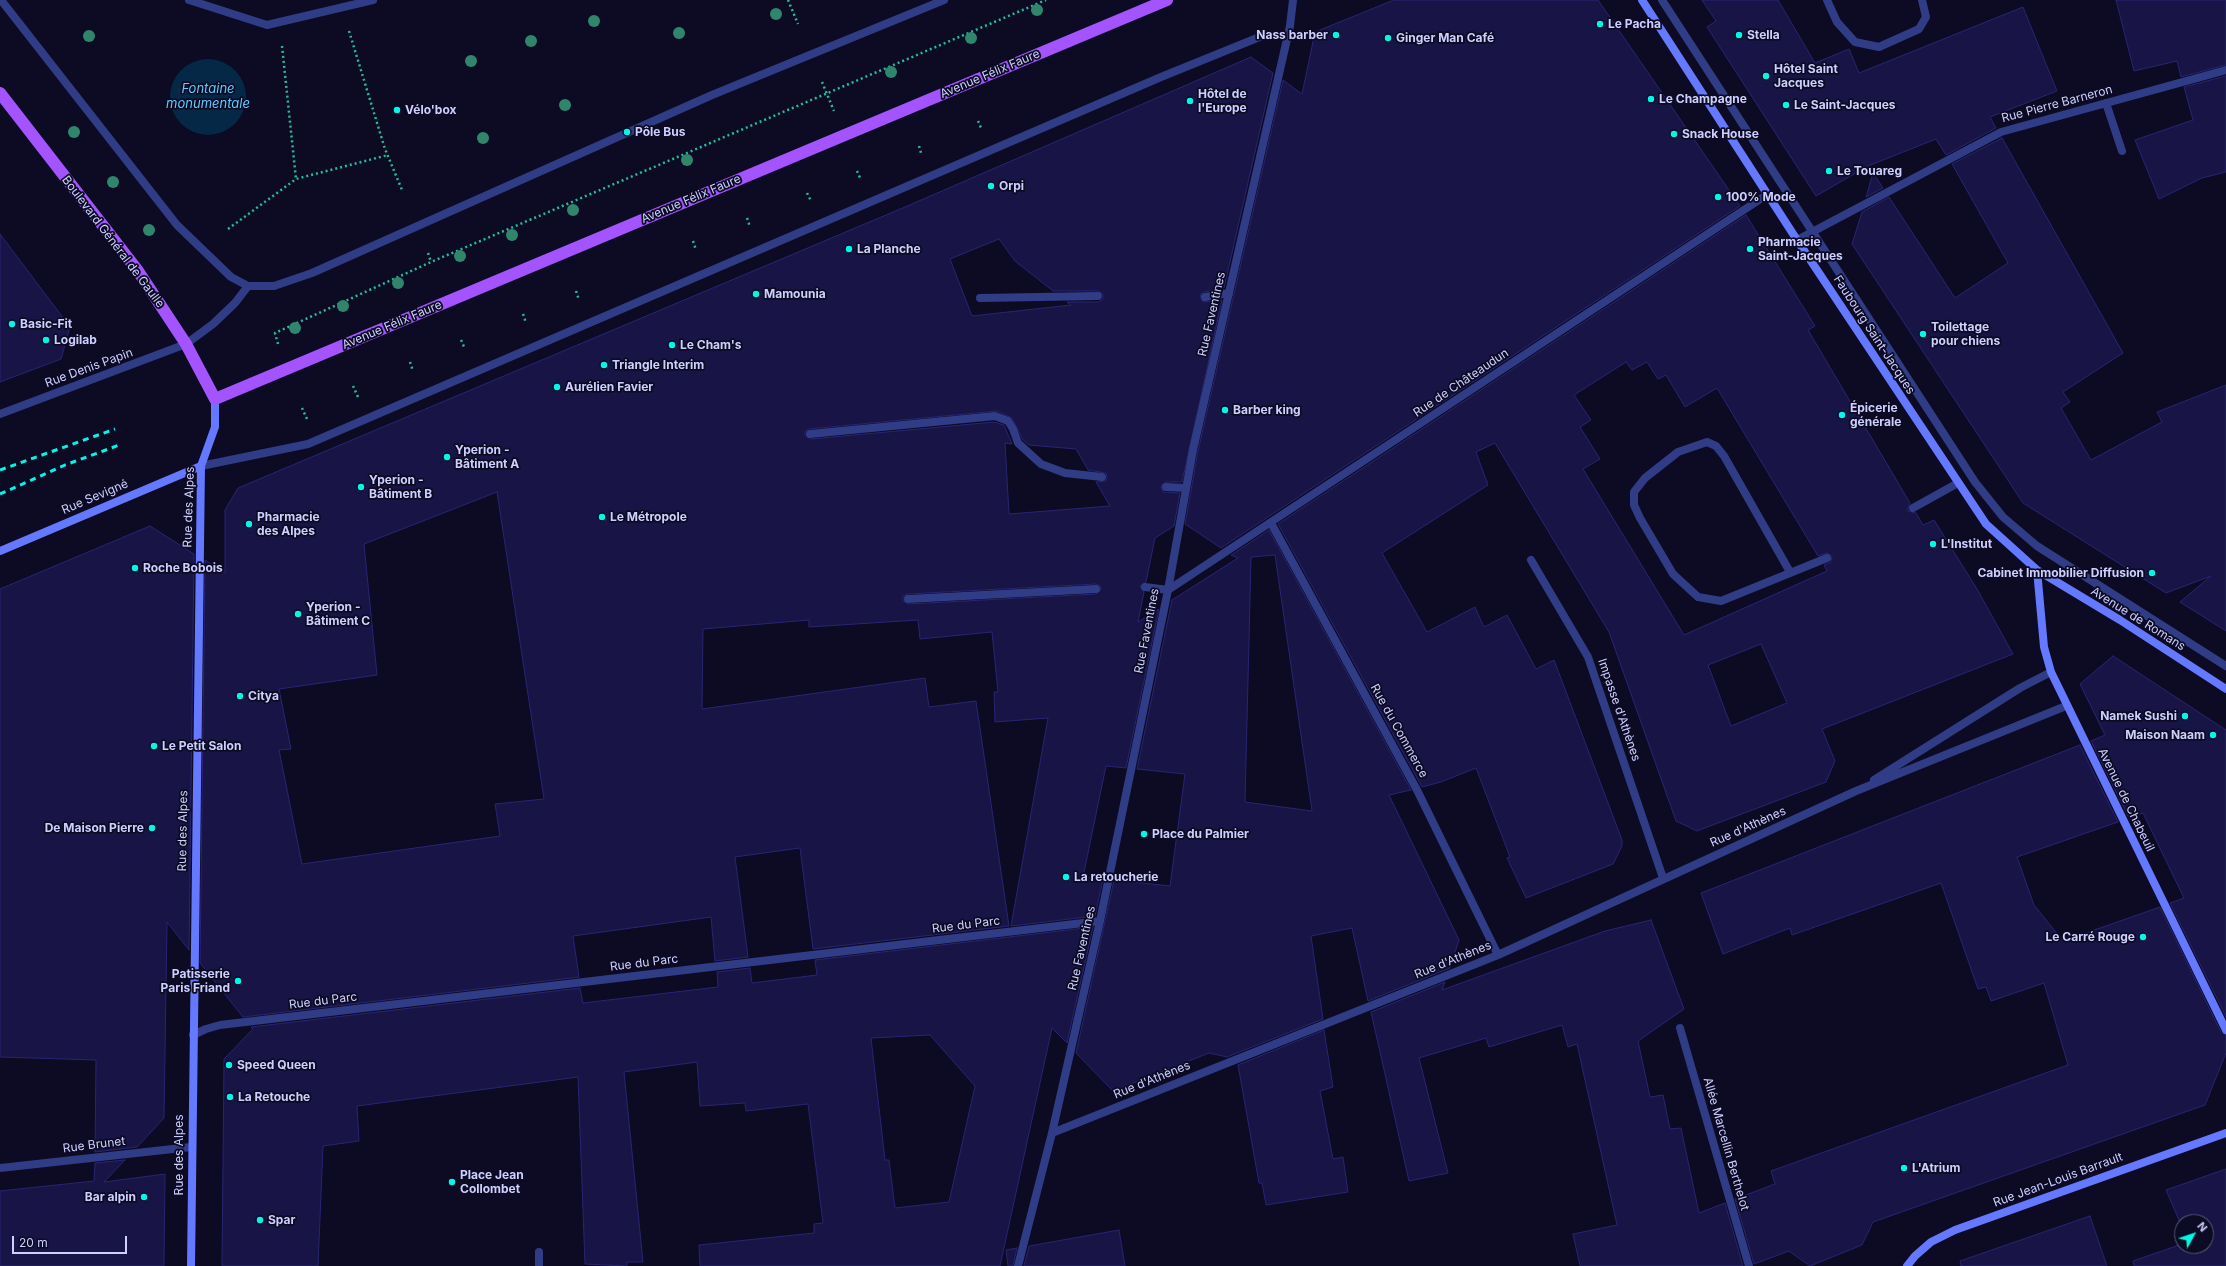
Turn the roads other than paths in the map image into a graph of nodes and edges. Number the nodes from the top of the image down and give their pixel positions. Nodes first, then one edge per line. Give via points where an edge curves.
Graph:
1 (1, 0) edge
2 (189, 0) edge
3 (373, 0) edge
4 (944, 0) edge
5 (1167, 0) edge
6 (1293, 0) edge
7 (1642, 0) edge
8 (1662, 0) edge
9 (1827, 0) edge
10 (1922, 0) edge
11 (1288, 36) junction
12 (2226, 70) edge
13 (0, 93) edge
14 (2106, 103) junction
15 (2122, 150) dead end
16 (1768, 194) junction
17 (1814, 232) junction
18 (1797, 240) junction
19 (248, 286) junction
20 (1229, 293) junction
21 (1098, 296) dead end
22 (1205, 297) dead end
23 (980, 298) dead end
24 (186, 344) junction
25 (215, 399) junction
26 (0, 414) edge
27 (810, 434) dead end
28 (201, 466) junction
29 (1102, 477) dead end
30 (1958, 483) junction
31 (1166, 487) dead end
32 (1186, 488) junction
33 (1913, 508) dead end
34 (1271, 523) junction
35 (0, 552) edge
36 (1827, 558) dead end
37 (1530, 560) dead end
38 (2037, 570) junction
39 (1790, 572) junction
40 (1145, 587) dead end
41 (1096, 589) dead end
42 (1168, 590) junction
43 (908, 599) dead end
44 (2226, 666) edge
45 (2051, 672) junction
46 (2226, 689) edge
47 (2066, 706) junction
48 (1856, 791) junction
49 (1663, 878) junction
50 (1100, 921) junction
51 (1498, 955) junction
52 (1680, 1028) dead end
53 (2226, 1030) edge
54 (193, 1035) junction
55 (1052, 1133) junction
56 (2226, 1133) edge
57 (191, 1146) junction
58 (0, 1168) edge
59 (539, 1252) dead end
60 (191, 1266) edge
61 (539, 1266) edge
62 (1018, 1266) edge
63 (1749, 1266) edge
64 (1906, 1266) edge

1 - 19 street via 177,225 231,277
2 - 3 street via 267,25
4 - 19 street via 698,102 312,273 274,286
5 - 25 main road, Avenue Félix Faure
6 - 11 street, Rue Faventines
7 - 16 street, Faubourg Saint-Jacques
8 - 17 street
9 - 10 street via 1837,22 1855,42 1879,47 1919,29 1926,17
11 - 20 street, Rue Faventines
11 - 28 street via 1262,36 1168,74 312,442
12 - 14 street, Rue Pierre Barneron
13 - 24 main road, Boulevard Général de Gaulle via 138,271
14 - 15 street
14 - 17 street, Rue Pierre Barneron via 2001,132
16 - 18 street, Faubourg Saint-Jacques
16 - 34 street, Rue de Châteaudun
17 - 18 street, Rue Pierre Barneron
17 - 44 street via 1975,482 2004,517 2037,546
18 - 30 street, Faubourg Saint-Jacques
19 - 24 street, Rue Denis Papin via 214,324
20 - 22 street
20 - 32 street, Rue Faventines
21 - 23 street
24 - 25 main road, Boulevard Général de Gaulle
24 - 26 street, Rue Denis Papin
25 - 28 street, Rue des Alpes via 215,427
27 - 29 street via 995,416 1008,421 1018,443 1041,464 1065,473
28 - 35 street, Rue Sevigné
28 - 54 street, Rue des Alpes
30 - 33 street
30 - 38 street, Faubourg Saint-Jacques via 1986,524
31 - 32 street
32 - 42 street, Rue Faventines
34 - 42 street, Rue de Châteaudun
34 - 51 street, Rue du Commerce via 1417,790
36 - 39 street
37 - 49 street, Impasse d'Athènes via 1588,657
38 - 45 street, Avenue de Chabeuil via 2044,647
38 - 46 street, Avenue de Romans
39 - 39 street via 1721,601 1698,597 1673,574 1640,518 1634,505 1634,492 1645,478 1678,452 1707,442 1716,446
40 - 42 street
41 - 43 street
42 - 50 street, Rue Faventines
45 - 47 street, Avenue de Chabeuil
45 - 48 street, Rue d'Athènes via 2020,688
47 - 48 street, Rue d'Athènes
47 - 53 street, Avenue de Chabeuil
48 - 49 street, Rue d'Athènes
49 - 51 street, Rue d'Athènes
50 - 54 street, Rue du Parc via 228,1024
50 - 55 street, Rue Faventines
51 - 55 street, Rue d'Athènes
52 - 63 street, Allée Marcellin Berthelot
54 - 57 street, Rue des Alpes
55 - 62 street, Rue Faventines
56 - 64 street, Rue Jean-Louis Barrault via 1955,1230 1931,1242
57 - 58 street, Rue Brunet
57 - 60 street, Rue des Alpes
59 - 61 street

